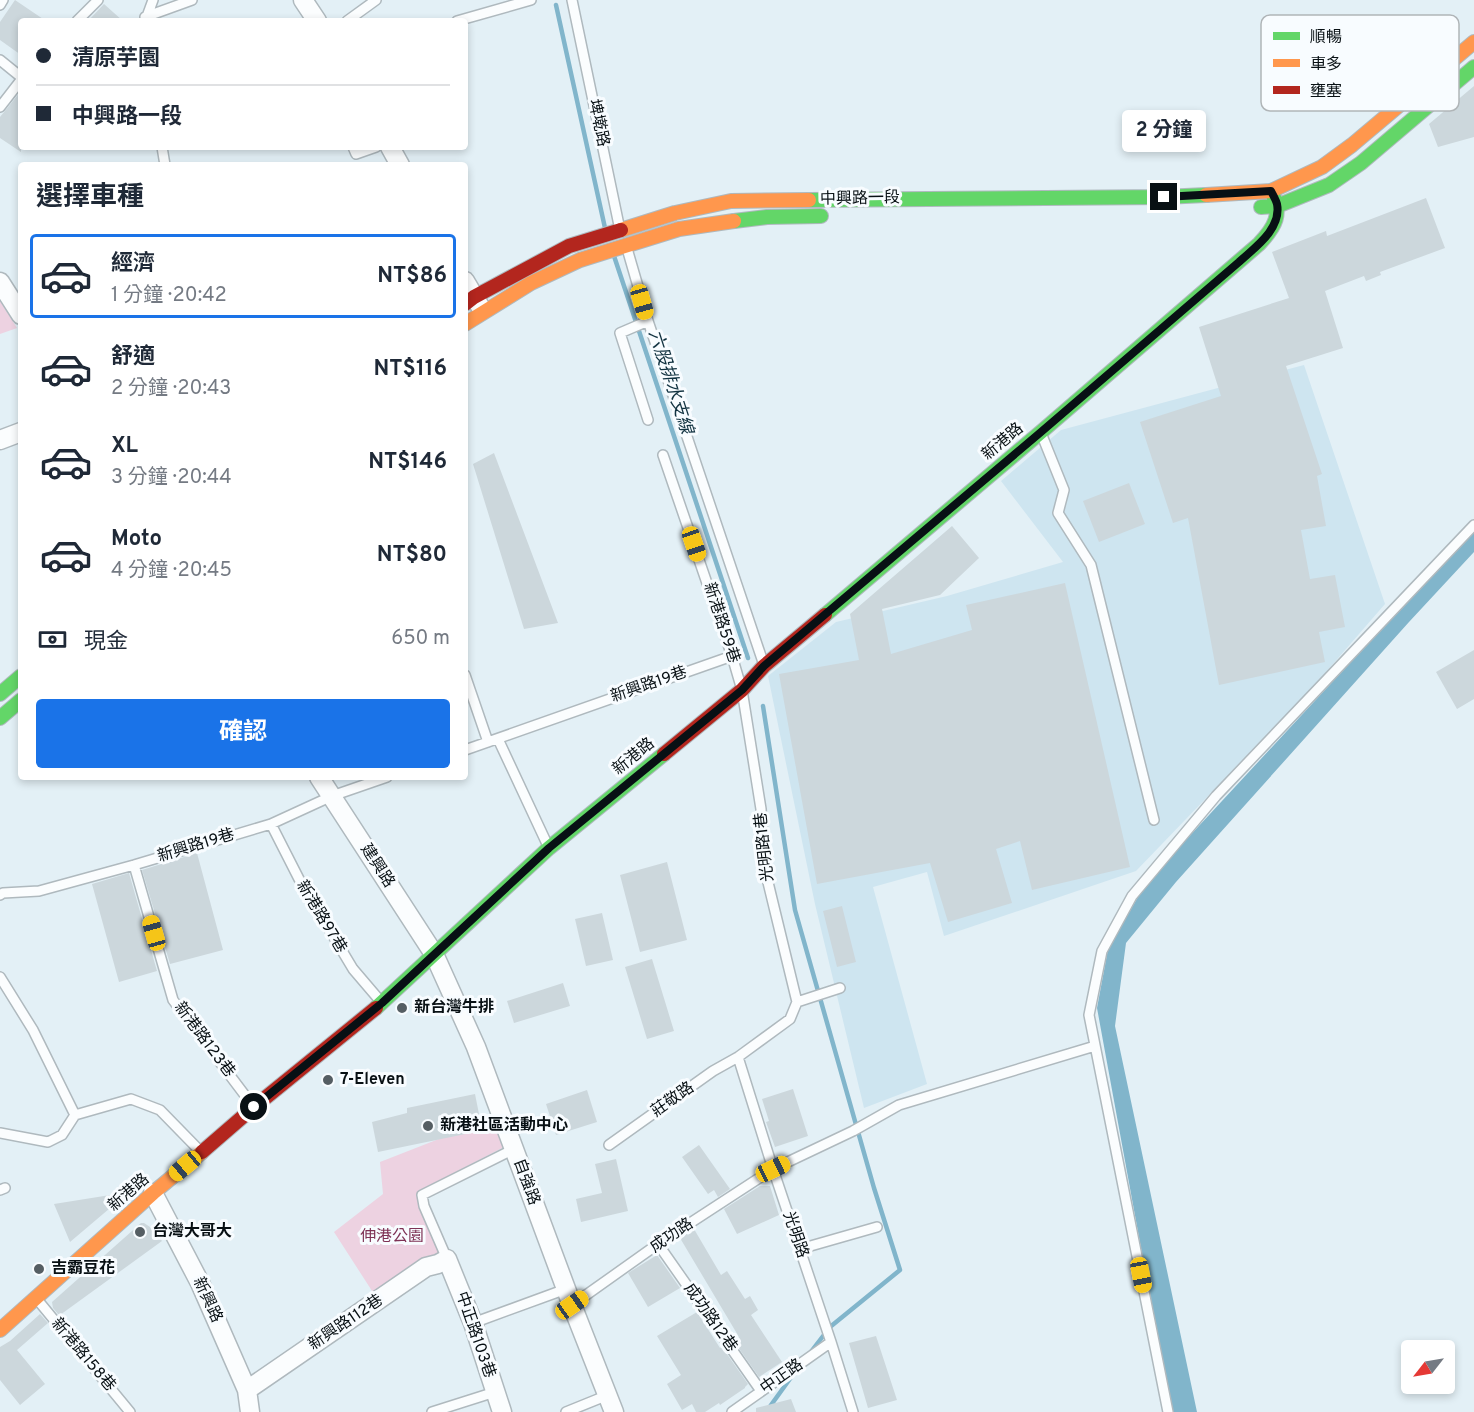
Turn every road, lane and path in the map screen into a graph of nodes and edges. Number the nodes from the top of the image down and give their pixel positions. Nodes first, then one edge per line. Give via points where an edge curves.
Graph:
1 (3, 0) edge
2 (98, 0) edge
3 (153, 0) edge
4 (192, 0) edge
5 (303, 0) edge
6 (376, 0) edge
7 (531, 0) edge
8 (572, 0) edge
9 (0, 5) edge
10 (80, 18) edge
11 (146, 18) edge
12 (148, 18) edge
13 (315, 18) edge
14 (351, 18) edge
15 (467, 18) edge
16 (1474, 42) edge
17 (1459, 55) edge
18 (0, 60) edge
19 (1474, 67) edge
20 (18, 75) edge
21 (1459, 80) edge
22 (18, 82) edge
23 (0, 107) edge
24 (1392, 111) edge
25 (1422, 111) edge
26 (354, 150) edge
27 (367, 150) edge
28 (1271, 191) junction
29 (1277, 206) junction
30 (1242, 208) dead end
31 (836, 216) dead end
32 (620, 229) junction
33 (626, 245) junction
34 (0, 282) edge
35 (468, 289) edge
36 (474, 305) edge
37 (18, 310) edge
38 (648, 321) junction
39 (648, 420) dead end
40 (1041, 432) junction
41 (18, 433) edge
42 (0, 440) edge
43 (663, 454) dead end
44 (1474, 525) edge
45 (732, 656) junction
46 (764, 666) junction
47 (18, 678) edge
48 (468, 684) edge
49 (742, 690) junction
50 (0, 693) edge
51 (18, 703) edge
52 (0, 718) edge
53 (498, 739) junction
54 (488, 742) junction
55 (468, 749) edge
56 (322, 780) edge
57 (378, 780) edge
58 (332, 796) junction
59 (1154, 820) dead end
60 (272, 824) junction
61 (549, 848) junction
62 (134, 865) junction
63 (0, 895) edge
64 (434, 954) junction
65 (0, 977) edge
66 (840, 988) dead end
67 (797, 1002) junction
68 (382, 1003) junction
69 (1095, 1046) junction
70 (738, 1057) junction
71 (254, 1107) junction
72 (75, 1115) junction
73 (0, 1133) edge
74 (609, 1145) dead end
75 (514, 1149) junction
76 (201, 1152) junction
77 (773, 1169) junction
78 (153, 1193) junction
79 (878, 1227) dead end
80 (658, 1244) junction
81 (800, 1249) junction
82 (447, 1259) junction
83 (569, 1297) junction
84 (36, 1298) junction
85 (473, 1323) junction
86 (0, 1330) edge
87 (830, 1340) junction
88 (247, 1390) junction
89 (761, 1391) junction
90 (495, 1392) junction
91 (611, 1403) edge
92 (128, 1411) edge
93 (250, 1412) edge
94 (432, 1412) edge
95 (502, 1412) edge
96 (566, 1412) edge
97 (732, 1412) edge
98 (853, 1412) edge
99 (1168, 1412) edge

1 - 9 lane
2 - 10 lane
3 - 11 lane
4 - 12 lane
5 - 13 street
6 - 14 lane
7 - 15 lane
8 - 32 lane, 埤墘路
16 - 17 main road
18 - 20 lane
19 - 21 main road
22 - 23 lane
24 - 28 main road via 1322,167
25 - 29 main road via 1329,185
26 - 27 lane via 356,154
28 - 29 main road
28 - 32 main road, 中興路一段 via 1164,197 731,201
29 - 30 main road
29 - 40 main road, 新港路 via 1275,225 1262,240
31 - 33 main road, 中興路一段 via 767,217 679,229
32 - 33 lane, 埤墘路
32 - 36 main road, 中興路一段 via 569,246
33 - 36 main road, 中興路一段
33 - 38 lane, 埤墘路
34 - 37 street
35 - 36 street
38 - 39 lane via 620,333
38 - 46 lane, 埤墘路
40 - 46 main road, 新港路
40 - 59 lane via 1064,490 1059,513 1091,565
41 - 42 street
43 - 45 lane, 新港路59巷
44 - 69 lane via 1216,796 1132,896 1102,951 1089,1015
45 - 49 lane, 新港路59巷
45 - 53 lane, 新興路19巷
46 - 49 main road, 新港路
47 - 50 main road
48 - 54 lane
49 - 61 main road, 新港路
49 - 67 lane, 光明路1巷 via 761,809 765,870
51 - 52 main road
53 - 54 lane, 新興路19巷
53 - 61 lane
54 - 55 lane, 新興路19巷
56 - 58 street, 建興路
57 - 58 lane, 新興路19巷
58 - 60 lane, 新興路19巷
58 - 64 street, 建興路
60 - 62 lane, 新興路19巷
60 - 68 lane, 新港路97巷 via 299,879 353,969
61 - 64 main road, 新港路
62 - 63 lane, 新興路19巷 via 39,891
62 - 71 lane, 新港路123巷 via 173,1000
64 - 68 main road, 新港路
64 - 75 street, 自強路 via 476,1047
65 - 72 lane via 33,1030
66 - 67 lane
67 - 70 lane via 789,1019
68 - 71 main road, 新港路
69 - 77 lane, 成功路 via 899,1105
69 - 99 lane
70 - 74 lane, 莊敬路
70 - 77 lane, 光明路
71 - 76 main road, 新港路
72 - 73 lane via 62,1135 48,1142
72 - 76 lane via 131,1099 160,1110
75 - 82 lane via 422,1195
75 - 83 street, 自強路
76 - 78 main road, 新港路
77 - 80 lane, 成功路
77 - 81 lane, 光明路
78 - 84 main road, 新港路
78 - 88 street, 新興路 via 200,1283
79 - 81 lane
80 - 83 lane, 成功路
80 - 89 lane, 成功路12巷
81 - 87 lane, 光明路
82 - 85 street, 中正路103巷
82 - 88 street, 新興路112巷 via 426,1267
83 - 85 lane, 成功路
83 - 91 street, 自強路
84 - 86 main road, 新港路
84 - 92 lane, 新港路158巷
85 - 90 street, 中正路103巷
87 - 89 lane, 中正路
87 - 98 lane, 光明路
88 - 93 street, 新興路
89 - 97 lane, 中正路
90 - 94 lane
90 - 95 street, 中正路103巷
91 - 96 lane

